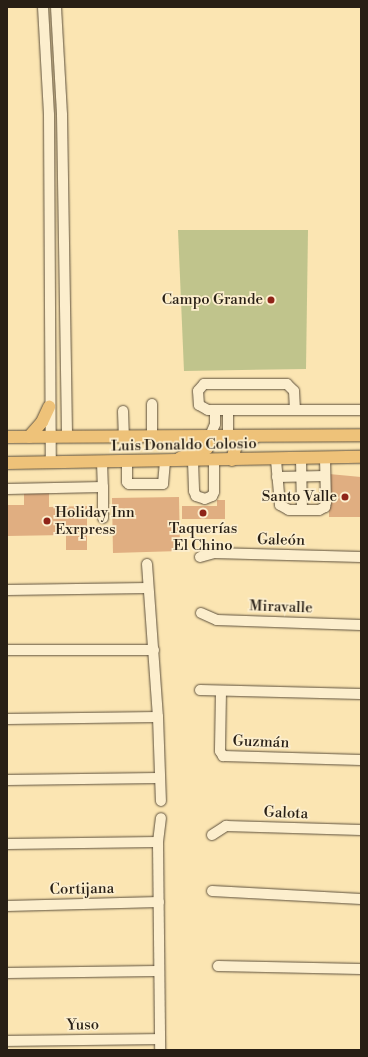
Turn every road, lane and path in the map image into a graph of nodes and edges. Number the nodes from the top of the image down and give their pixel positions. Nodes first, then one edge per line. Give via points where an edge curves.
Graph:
1 (43, 7) edge
2 (56, 7) edge
3 (62, 115) junction
4 (49, 116) junction
5 (49, 272) junction
6 (64, 272) junction
7 (152, 404) dead end
8 (49, 407) junction
9 (215, 410) junction
10 (228, 410) junction
11 (295, 410) junction
12 (361, 410) edge
13 (123, 411) dead end
14 (152, 435) junction
15 (228, 435) junction
16 (262, 435) junction
17 (361, 435) edge
18 (124, 436) junction
19 (210, 436) junction
20 (7, 437) edge
21 (29, 437) junction
22 (51, 437) junction
23 (67, 437) junction
24 (361, 457) edge
25 (325, 458) junction
26 (301, 459) junction
27 (214, 460) junction
28 (232, 460) junction
29 (276, 460) junction
30 (193, 461) junction
31 (102, 462) junction
32 (127, 462) junction
33 (170, 462) junction
34 (51, 463) junction
35 (7, 464) edge
36 (301, 476) junction
37 (325, 476) junction
38 (277, 478) junction
39 (103, 487) junction
40 (7, 489) edge
41 (302, 510) junction
42 (103, 518) dead end
43 (200, 557) dead end
44 (361, 557) edge
45 (147, 564) dead end
46 (148, 588) junction
47 (7, 590) edge
48 (201, 613) dead end
49 (361, 625) edge
50 (7, 650) edge
51 (154, 650) junction
52 (200, 690) dead end
53 (221, 691) junction
54 (361, 694) edge
55 (158, 716) junction
56 (7, 719) edge
57 (361, 760) edge
58 (158, 778) junction
59 (7, 780) edge
60 (161, 800) dead end
61 (161, 818) dead end
62 (361, 830) edge
63 (212, 835) dead end
64 (158, 842) junction
65 (7, 844) edge
66 (212, 891) dead end
67 (361, 899) edge
68 (159, 902) junction
69 (7, 906) edge
70 (218, 966) dead end
71 (361, 969) edge
72 (158, 971) junction
73 (7, 973) edge
74 (160, 1039) junction
75 (7, 1041) edge
76 (160, 1050) edge

1 - 4 street
2 - 3 street
3 - 4 street
3 - 6 street
4 - 5 street
5 - 6 street
5 - 8 street
6 - 23 street
7 - 14 street
8 - 21 main road via 42,422
8 - 22 street
9 - 10 street
9 - 11 street via 199,405 198,391 204,384 287,384 294,391
9 - 19 street via 215,424
10 - 11 street
10 - 15 street
11 - 12 street
13 - 18 street
14 - 18 main road, Luis Donaldo Colosio
14 - 19 main road, Luis Donaldo Colosio
15 - 16 main road, Luis Donaldo Colosio
15 - 19 main road, Luis Donaldo Colosio
16 - 17 main road, Luis Donaldo Colosio
16 - 28 main road via 236,445
18 - 23 main road, Luis Donaldo Colosio
19 - 33 main road via 207,448
20 - 21 main road, Luis Donaldo Colosio
21 - 22 main road, Luis Donaldo Colosio
22 - 23 main road, Luis Donaldo Colosio
22 - 34 street
24 - 25 main road, Luis Donaldo Colosio
25 - 26 main road, Luis Donaldo Colosio
25 - 37 street
26 - 29 main road, Luis Donaldo Colosio
26 - 36 street
27 - 28 main road, Luis Donaldo Colosio
27 - 30 main road, Luis Donaldo Colosio
27 - 30 street via 214,492 205,499 196,496 194,491
28 - 29 main road, Luis Donaldo Colosio
29 - 38 street
30 - 33 main road, Luis Donaldo Colosio
31 - 32 main road, Luis Donaldo Colosio
31 - 34 main road, Luis Donaldo Colosio
31 - 39 street
32 - 33 main road, Luis Donaldo Colosio
32 - 33 street via 129,484 164,482
34 - 35 main road, Luis Donaldo Colosio
36 - 37 street
36 - 38 street
36 - 41 street
37 - 41 street via 324,507
38 - 41 street via 280,505 289,510
39 - 40 street
39 - 42 street
43 - 44 street, Galeón via 214,553
45 - 46 street
46 - 47 street
46 - 51 street
48 - 49 street, Miravalle via 217,620
50 - 51 street
51 - 55 street
52 - 53 street
53 - 54 street
53 - 57 street, Guzmán via 220,751 223,756
55 - 56 street
55 - 58 street
58 - 59 street
58 - 60 street
61 - 64 street
62 - 63 street, Galota via 226,826
64 - 65 street
64 - 68 street
66 - 67 street
68 - 69 street, Cortijana
68 - 72 street
70 - 71 street
72 - 73 street
72 - 74 street
74 - 75 street, Yuso
74 - 76 street

